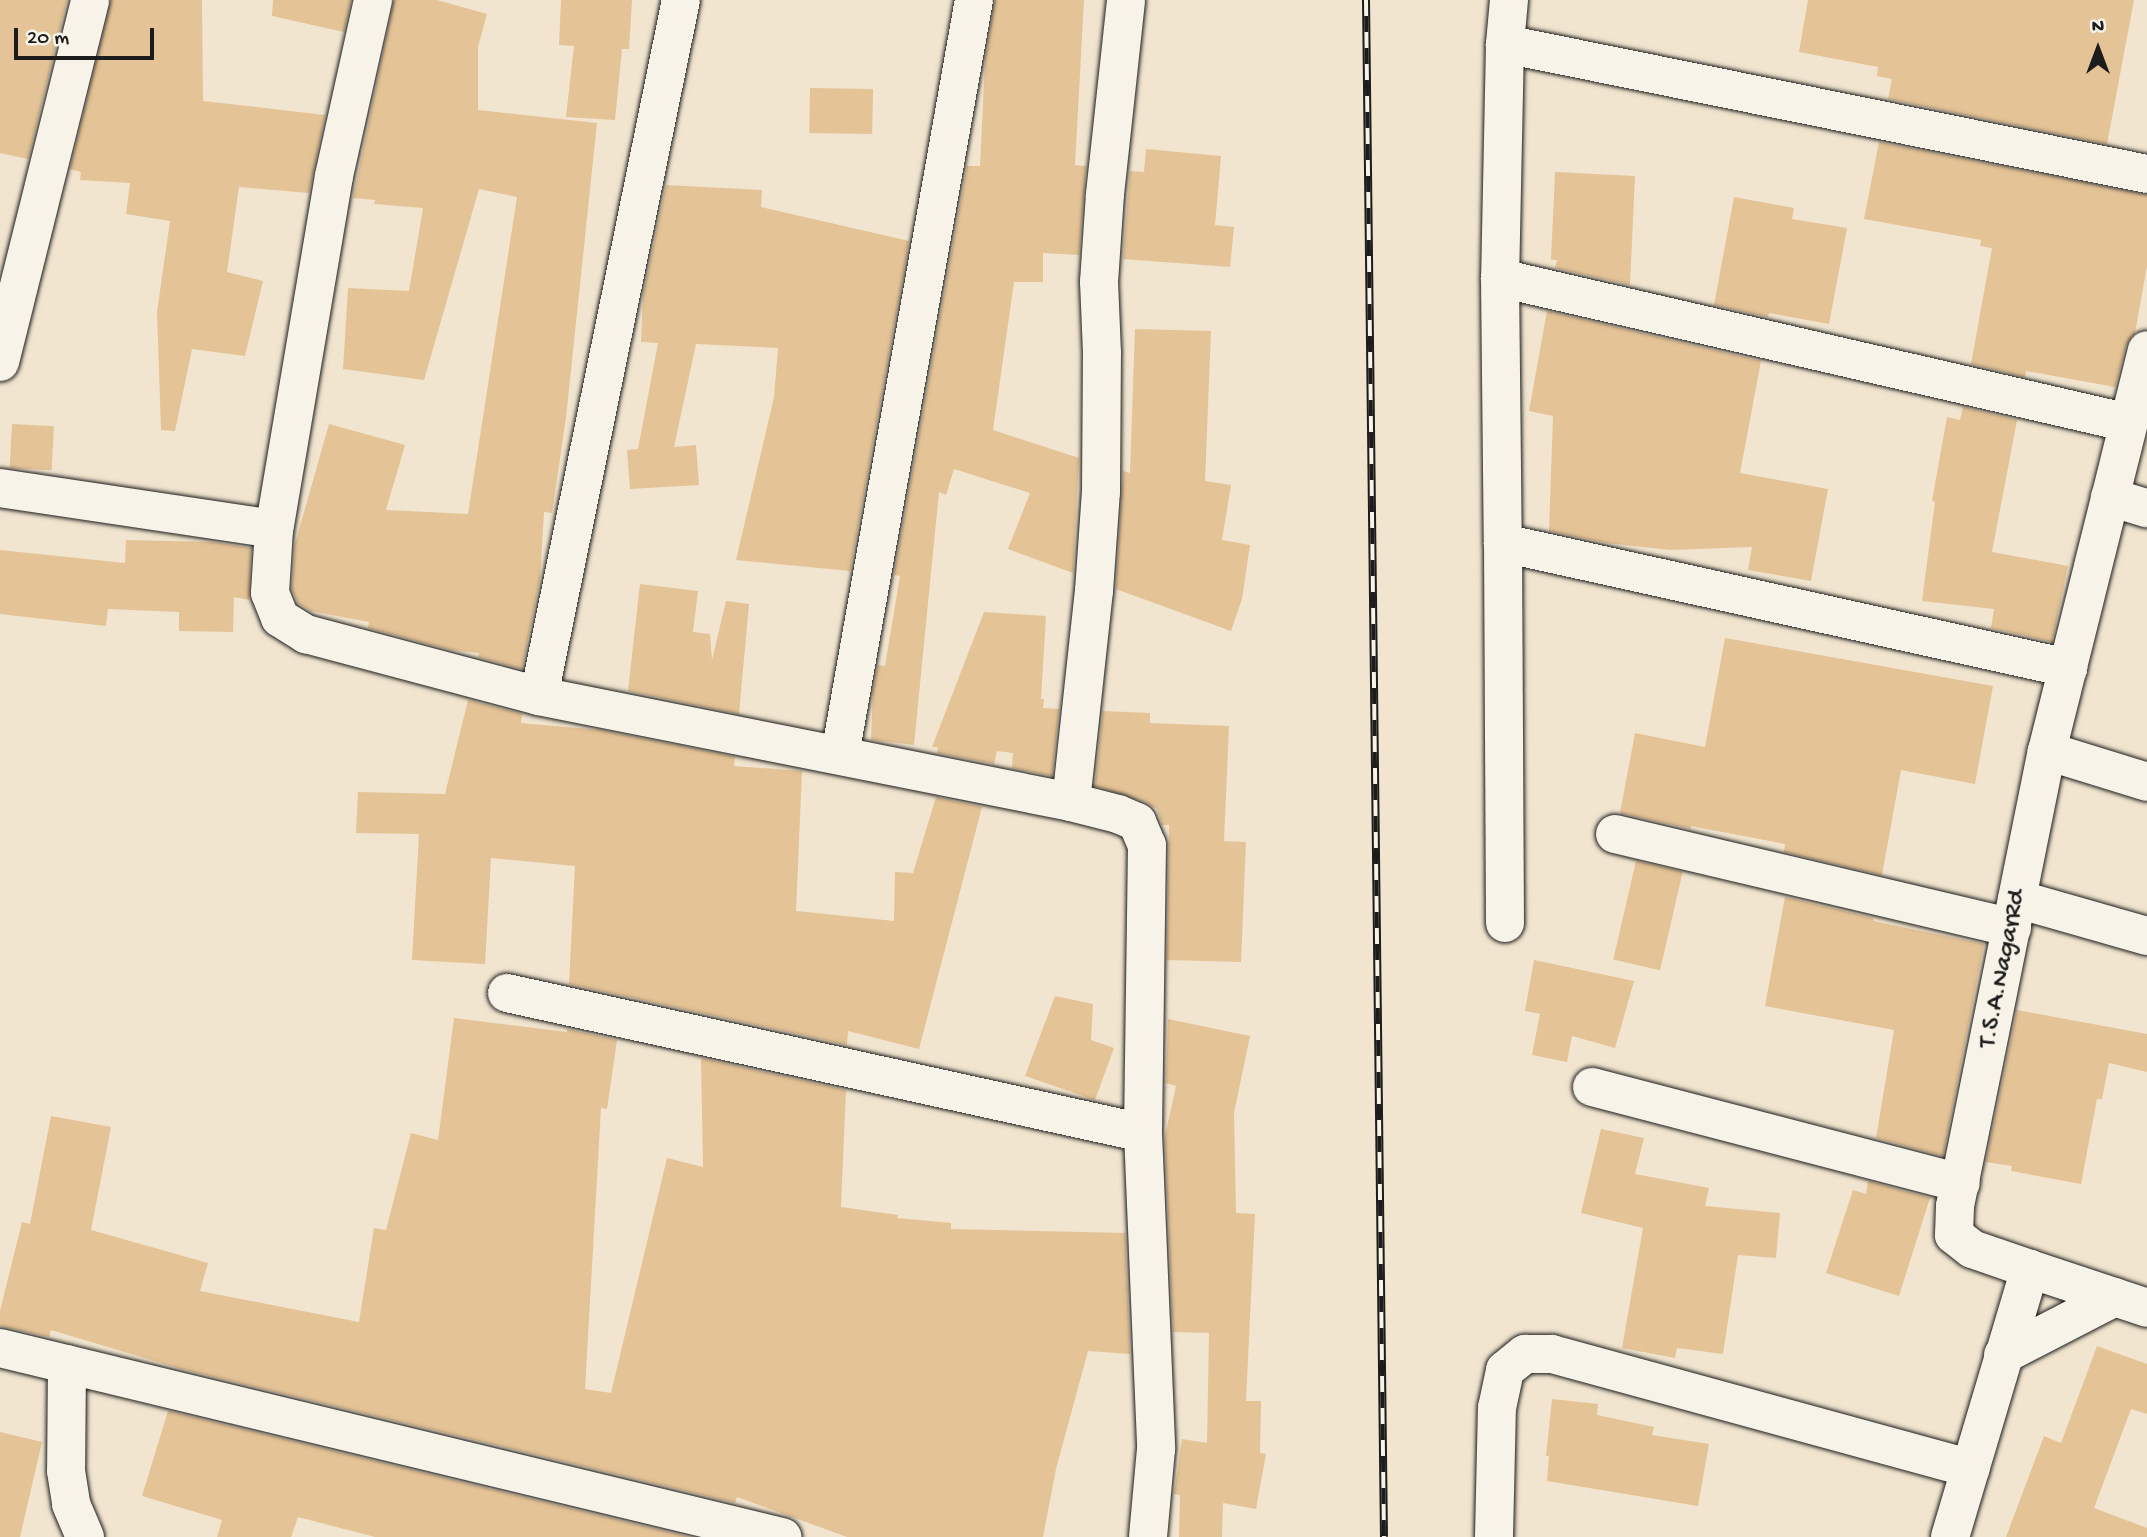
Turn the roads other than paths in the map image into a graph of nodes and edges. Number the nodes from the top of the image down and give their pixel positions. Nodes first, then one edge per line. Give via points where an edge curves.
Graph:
1 (90, 0) edge
2 (373, 0) edge
3 (681, 0) edge
4 (974, 0) edge
5 (1126, 0) edge
6 (1508, 0) edge
7 (1505, 44) junction
8 (2147, 174) edge
9 (1500, 278) junction
10 (2147, 350) edge
11 (0, 362) edge
12 (2129, 423) junction
13 (0, 488) edge
14 (2110, 497) junction
15 (2147, 508) edge
16 (274, 529) junction
17 (1503, 543) junction
18 (2068, 668) junction
19 (540, 696) junction
20 (2047, 751) junction
21 (840, 755) junction
22 (2147, 782) edge
23 (1071, 802) junction
24 (1615, 834) dead end
25 (2015, 913) junction
26 (1506, 923) dead end
27 (2147, 936) edge
28 (507, 993) dead end
29 (1592, 1087) dead end
30 (1143, 1133) junction
31 (1961, 1183) junction
32 (2030, 1269) junction
33 (2131, 1303) edge
34 (0, 1348) edge
35 (2003, 1355) junction
36 (67, 1364) junction
37 (1971, 1469) junction
38 (85, 1537) edge
39 (782, 1537) edge
40 (1148, 1537) edge
41 (1494, 1537) edge
42 (1950, 1537) edge

1 - 11 street
2 - 16 street via 334,176
3 - 19 street
4 - 21 street
5 - 23 street via 1099,282 1101,492
6 - 7 street
7 - 8 street
7 - 9 street
9 - 12 street
9 - 17 street
10 - 12 street, T.S.A.NagarRd
12 - 14 street, T.S.A.NagarRd
13 - 16 street
14 - 15 street
14 - 18 street, T.S.A.NagarRd
16 - 19 street via 270,593 280,618 306,634
17 - 18 street
17 - 26 street
18 - 20 street, T.S.A.NagarRd
19 - 21 street
20 - 22 street
20 - 25 street, T.S.A.NagarRd
21 - 23 street
23 - 30 street via 1137,822 1147,845
24 - 25 street
25 - 27 street
25 - 31 street, T.S.A.NagarRd
28 - 30 street
29 - 31 street
30 - 40 street via 1156,1449
31 - 32 street, T.S.A.NagarRd via 1954,1235 1972,1249
32 - 33 street
32 - 35 street
33 - 35 street
34 - 36 street
35 - 37 street
36 - 38 street via 66,1471 71,1504
36 - 39 street
37 - 41 street via 1552,1354 1525,1354 1506,1370 1497,1408
37 - 42 street

